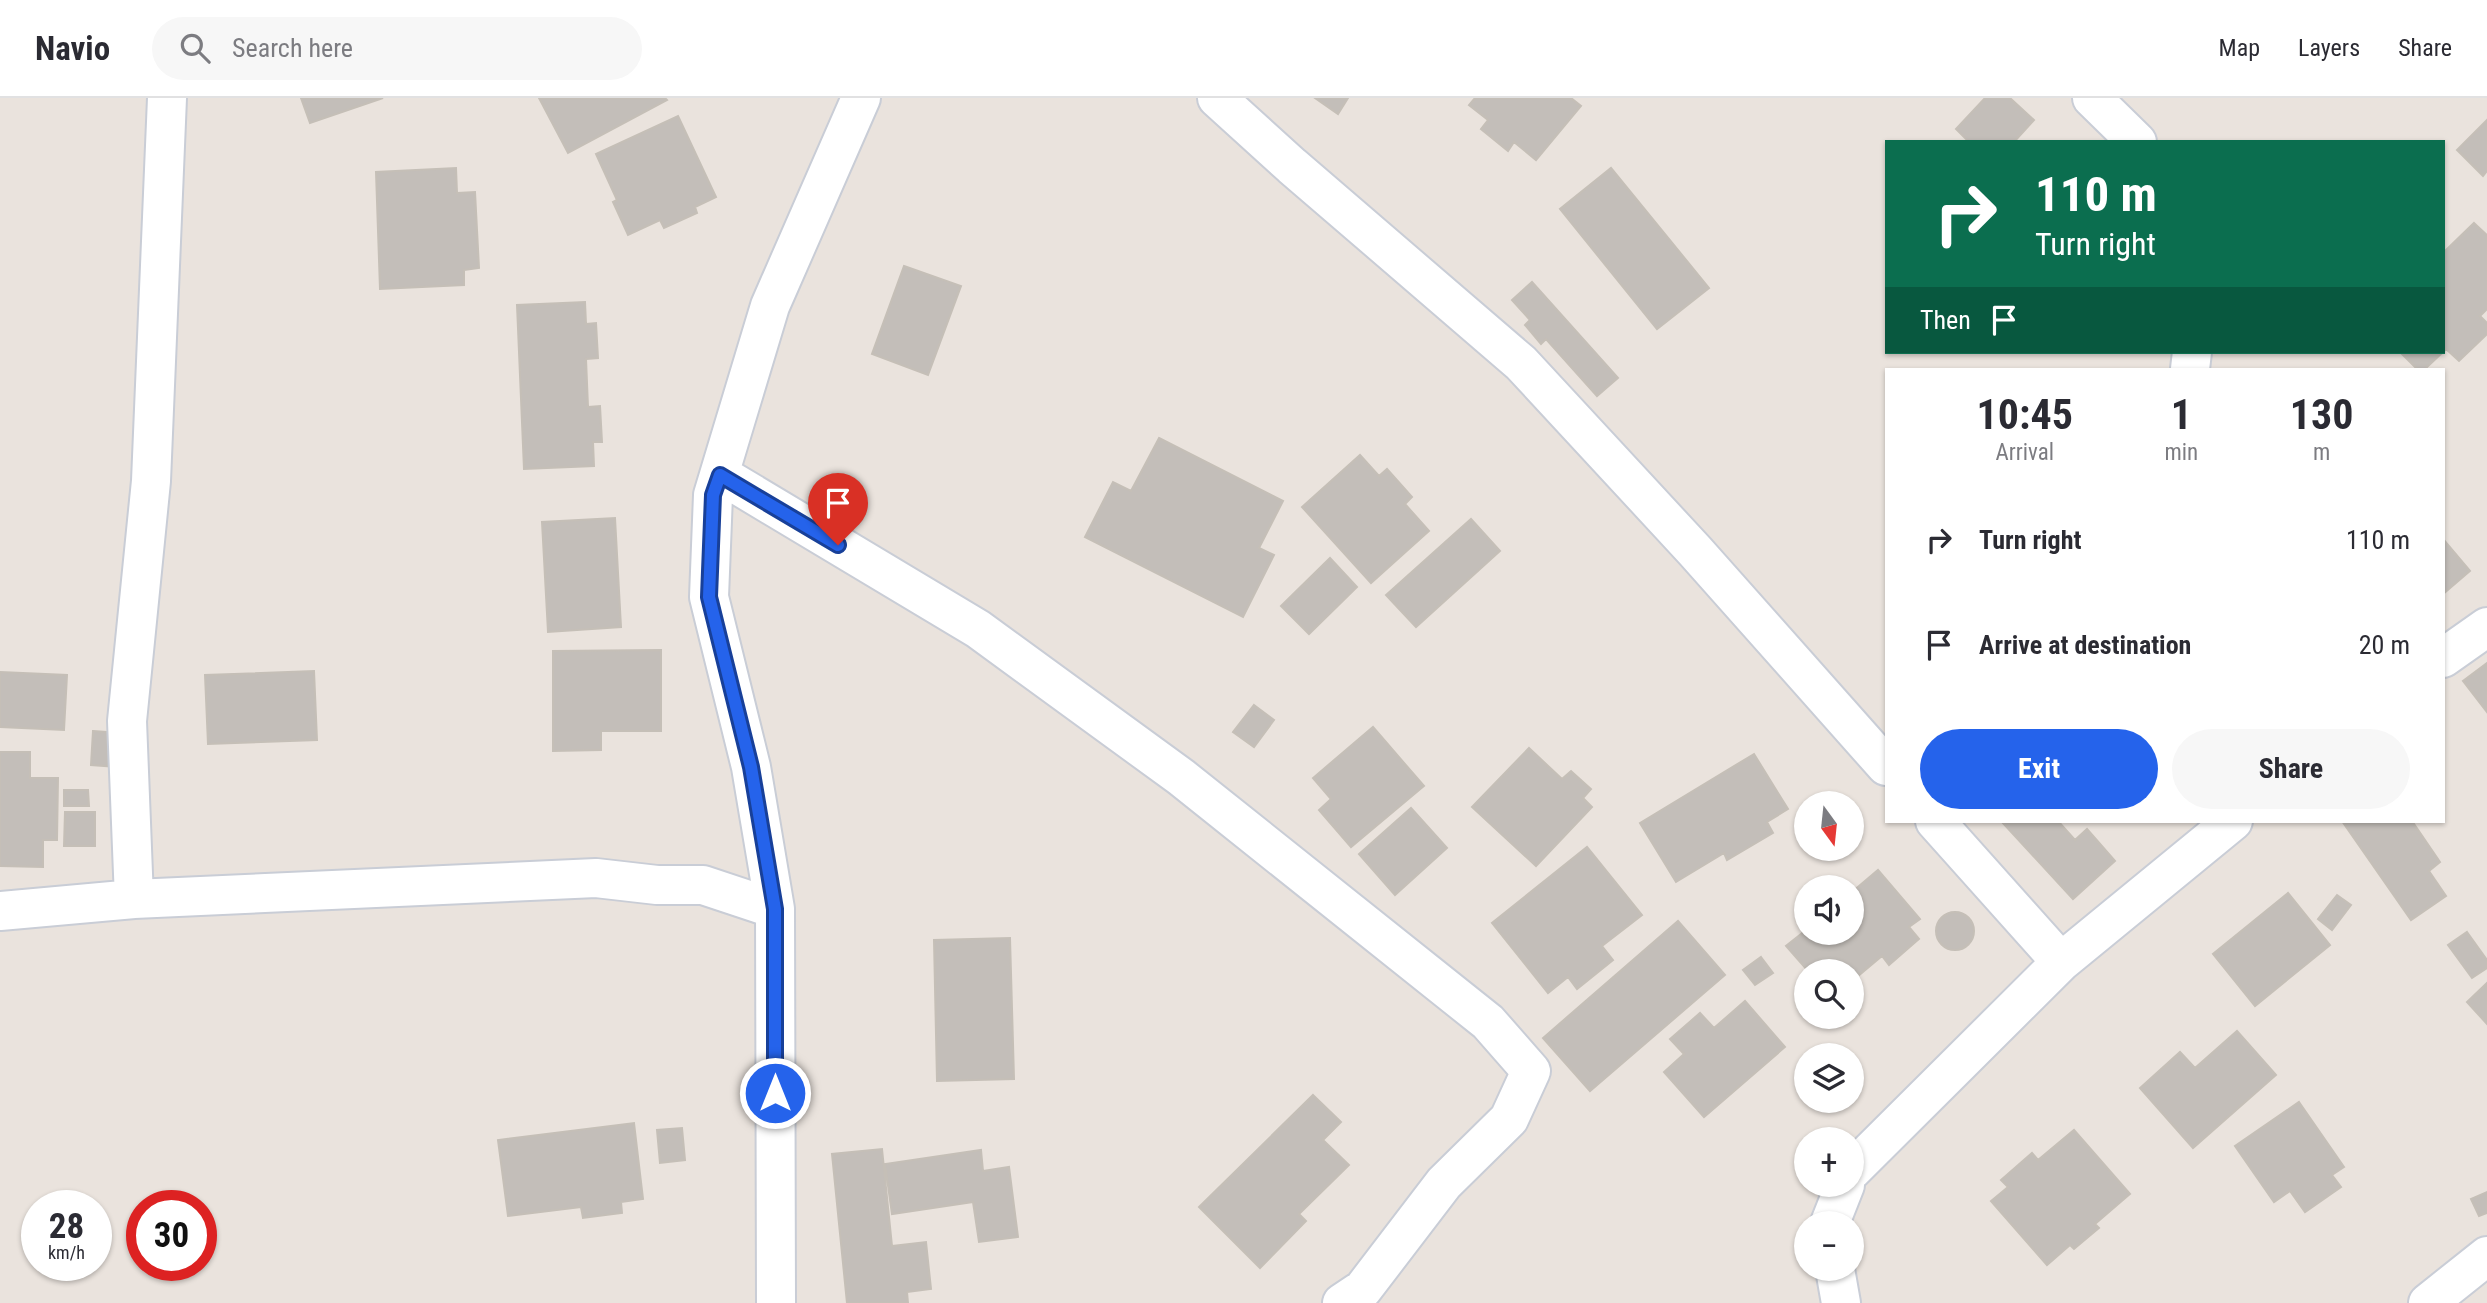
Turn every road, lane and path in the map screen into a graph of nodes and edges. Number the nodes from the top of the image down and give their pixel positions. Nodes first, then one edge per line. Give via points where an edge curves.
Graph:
1 (167, 98) edge
2 (861, 98) edge
3 (1217, 98) edge
4 (2092, 98) edge
5 (2135, 140) edge
6 (720, 475) junction
7 (2487, 627) edge
8 (2445, 657) edge
9 (1885, 765) edge
10 (1937, 823) edge
11 (2231, 823) edge
12 (134, 899) junction
13 (775, 909) junction
14 (0, 911) edge
15 (2061, 962) junction
16 (1864, 1158) edge
17 (2487, 1256) edge
18 (1837, 1281) edge
19 (776, 1303) edge
20 (1342, 1303) edge
21 (1841, 1303) edge
22 (2428, 1303) edge

1 - 12 street via 151,481 127,721
2 - 6 street via 770,306
3 - 9 street via 1521,363
4 - 5 street
6 - 13 street via 713,495 709,597 751,767
6 - 20 street via 978,629 1181,777 1488,1021 1531,1071 1509,1119 1444,1183 1363,1289
7 - 8 street
10 - 15 street
11 - 15 street
12 - 13 street via 596,878 703,885
12 - 14 street
13 - 19 street
15 - 16 street
17 - 22 street
18 - 21 street

